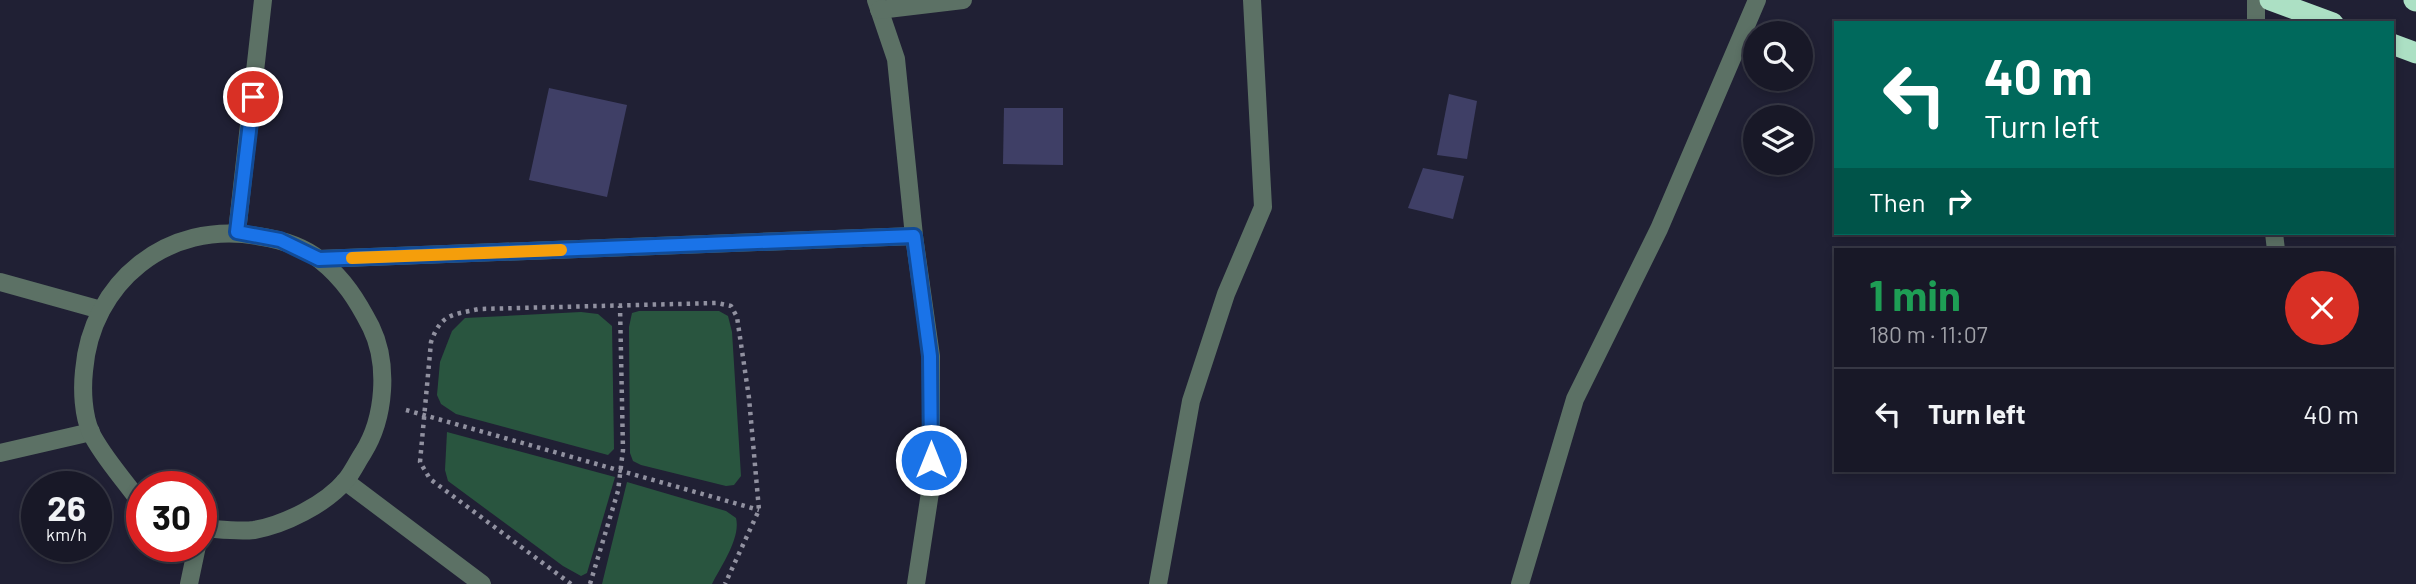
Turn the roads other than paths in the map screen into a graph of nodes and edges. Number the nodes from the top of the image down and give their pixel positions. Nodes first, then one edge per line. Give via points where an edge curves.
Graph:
1 (263, 0) edge
2 (963, 0) edge
3 (1252, 0) edge
4 (1757, 0) edge
5 (2256, 0) edge
6 (2270, 0) edge
7 (877, 5) edge
8 (2256, 21) edge
9 (2328, 21) edge
10 (2394, 45) edge
11 (2416, 53) edge
12 (237, 232) junction
13 (914, 236) junction
14 (319, 259) junction
15 (0, 282) edge
16 (101, 310) junction
17 (91, 432) junction
18 (0, 453) edge
19 (345, 481) junction
20 (126, 482) edge
21 (217, 529) edge
22 (194, 562) edge
23 (189, 584) edge
24 (482, 584) edge
25 (916, 584) edge
26 (1158, 584) edge
27 (1521, 584) edge

1 - 12 street
2 - 7 street
3 - 26 street via 1263,207 1226,294 1191,401
4 - 27 street via 1658,229 1575,399
5 - 8 street
6 - 9 highway
7 - 13 street via 897,60
10 - 11 highway
12 - 14 street via 280,240
12 - 16 street via 183,240 158,251 135,267
13 - 14 street
13 - 25 street via 930,356 931,486
14 - 19 street via 355,295 377,339 383,390 372,438
15 - 16 street
16 - 17 street via 86,349 82,391
17 - 18 street
17 - 20 street
19 - 21 street via 304,513 254,530
19 - 24 street
22 - 23 street

